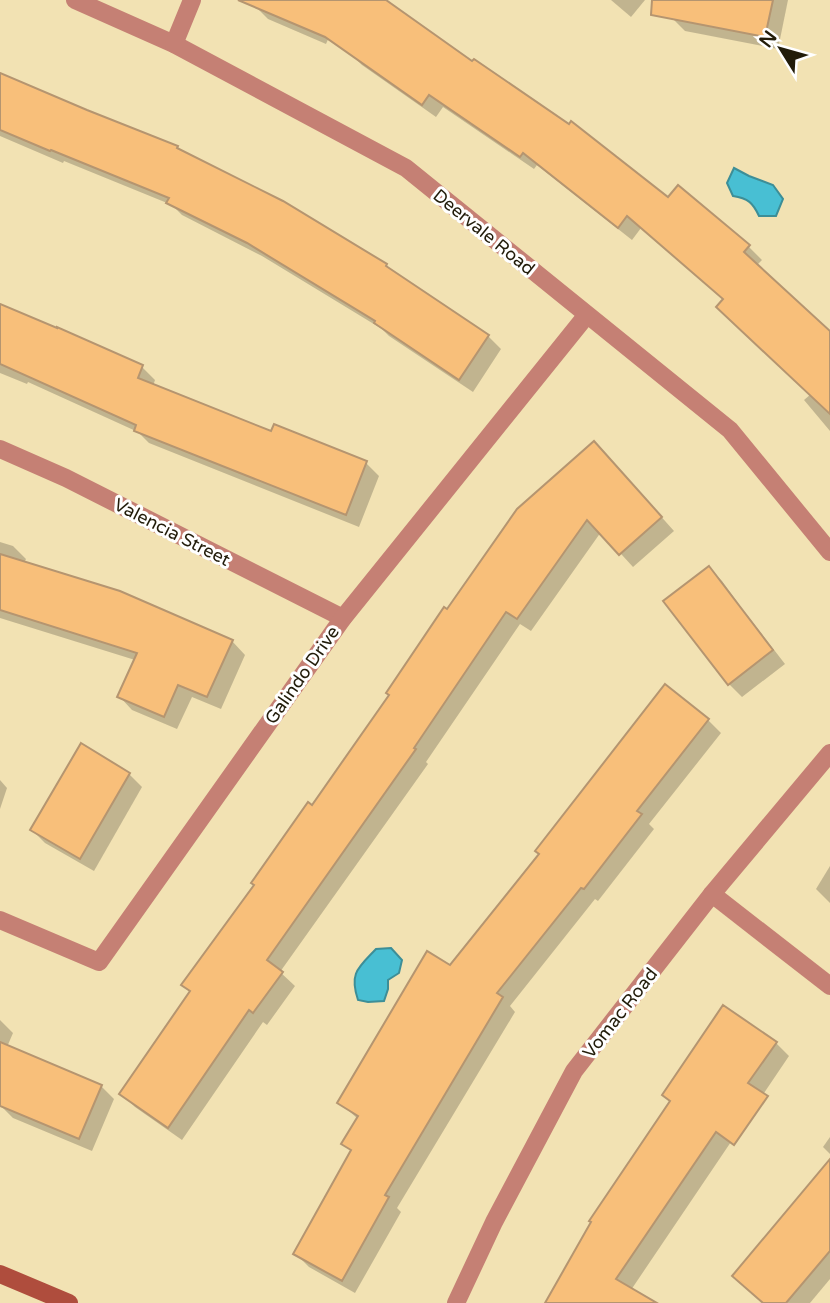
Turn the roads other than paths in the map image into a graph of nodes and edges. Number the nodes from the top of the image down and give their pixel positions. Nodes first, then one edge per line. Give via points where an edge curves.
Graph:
1 (75, 0) edge
2 (192, 0) edge
3 (174, 44) junction
4 (586, 316) junction
5 (0, 449) edge
6 (830, 552) edge
7 (343, 618) junction
8 (830, 753) edge
9 (712, 894) junction
10 (0, 920) edge
11 (830, 986) edge
12 (0, 1274) edge
13 (69, 1303) edge
14 (456, 1303) edge

1 - 3 street, Deervale Road
2 - 3 street
3 - 4 street, Deervale Road via 406,169
4 - 6 street, Deervale Road via 730,430
4 - 7 street, Galindo Drive
5 - 7 street, Valencia Street
7 - 10 street, Galindo Drive via 99,962
8 - 9 street, Vomac Road
9 - 11 street
9 - 14 street, Vomac Road via 574,1071
12 - 13 main road

